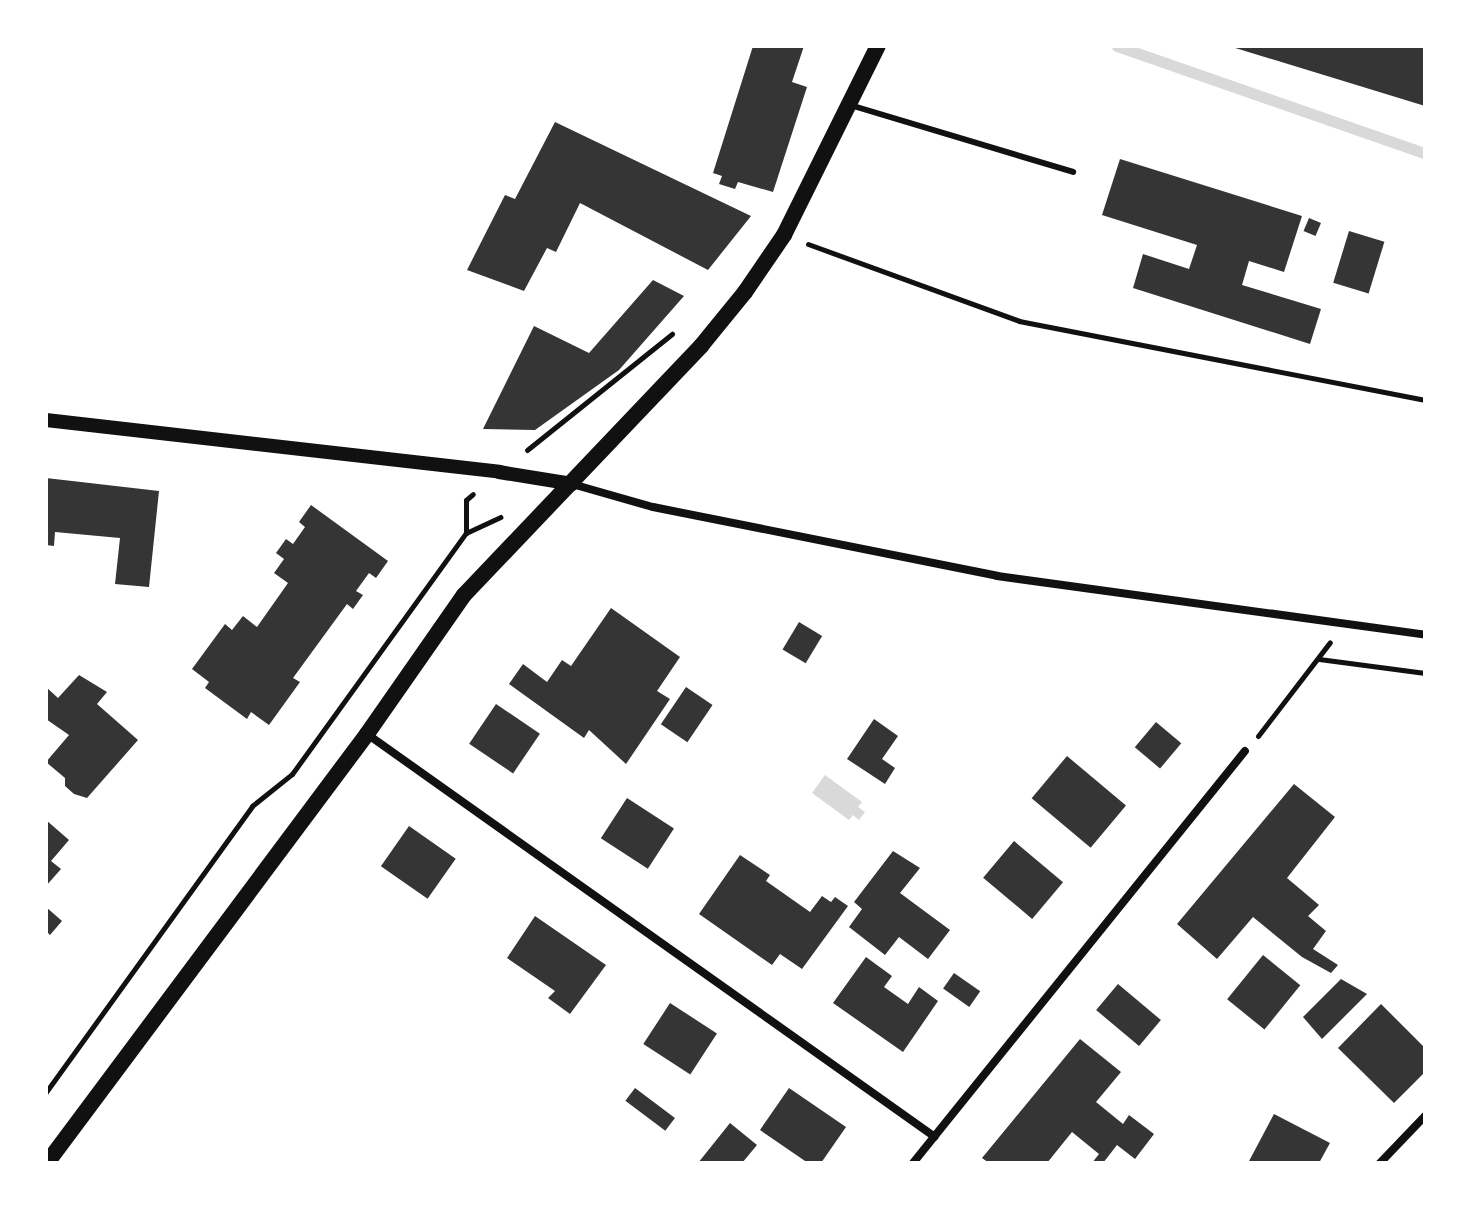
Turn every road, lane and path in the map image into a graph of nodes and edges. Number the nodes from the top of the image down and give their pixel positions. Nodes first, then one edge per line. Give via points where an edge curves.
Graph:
1 (878, 46) edge
2 (850, 105) junction
3 (1073, 172) dead end
4 (784, 235) junction
5 (674, 332) dead end
6 (1425, 400) edge
7 (46, 420) edge
8 (499, 472) junction
9 (572, 484) junction
10 (506, 514) dead end
11 (466, 533) junction
12 (1342, 625) junction
13 (1425, 635) edge
14 (1319, 659) junction
15 (1425, 673) edge
16 (367, 734) junction
17 (1245, 751) joint
18 (46, 1092) edge
19 (1425, 1116) edge
20 (935, 1137) junction
21 (47, 1163) edge
22 (913, 1163) edge
23 (1380, 1163) edge

1 - 2 main road
2 - 3 lane
2 - 4 main road
4 - 6 path via 1019,321
4 - 9 main road via 701,346
5 - 8 path
7 - 8 street
8 - 9 street
8 - 11 path via 466,500
9 - 12 street via 653,507 997,576
9 - 16 main road via 464,595
10 - 11 path
11 - 18 path via 292,774 252,806
12 - 13 street
12 - 14 path
14 - 15 path
14 - 17 path
16 - 20 street
16 - 21 main road
17 - 20 street
19 - 23 street
20 - 22 street

